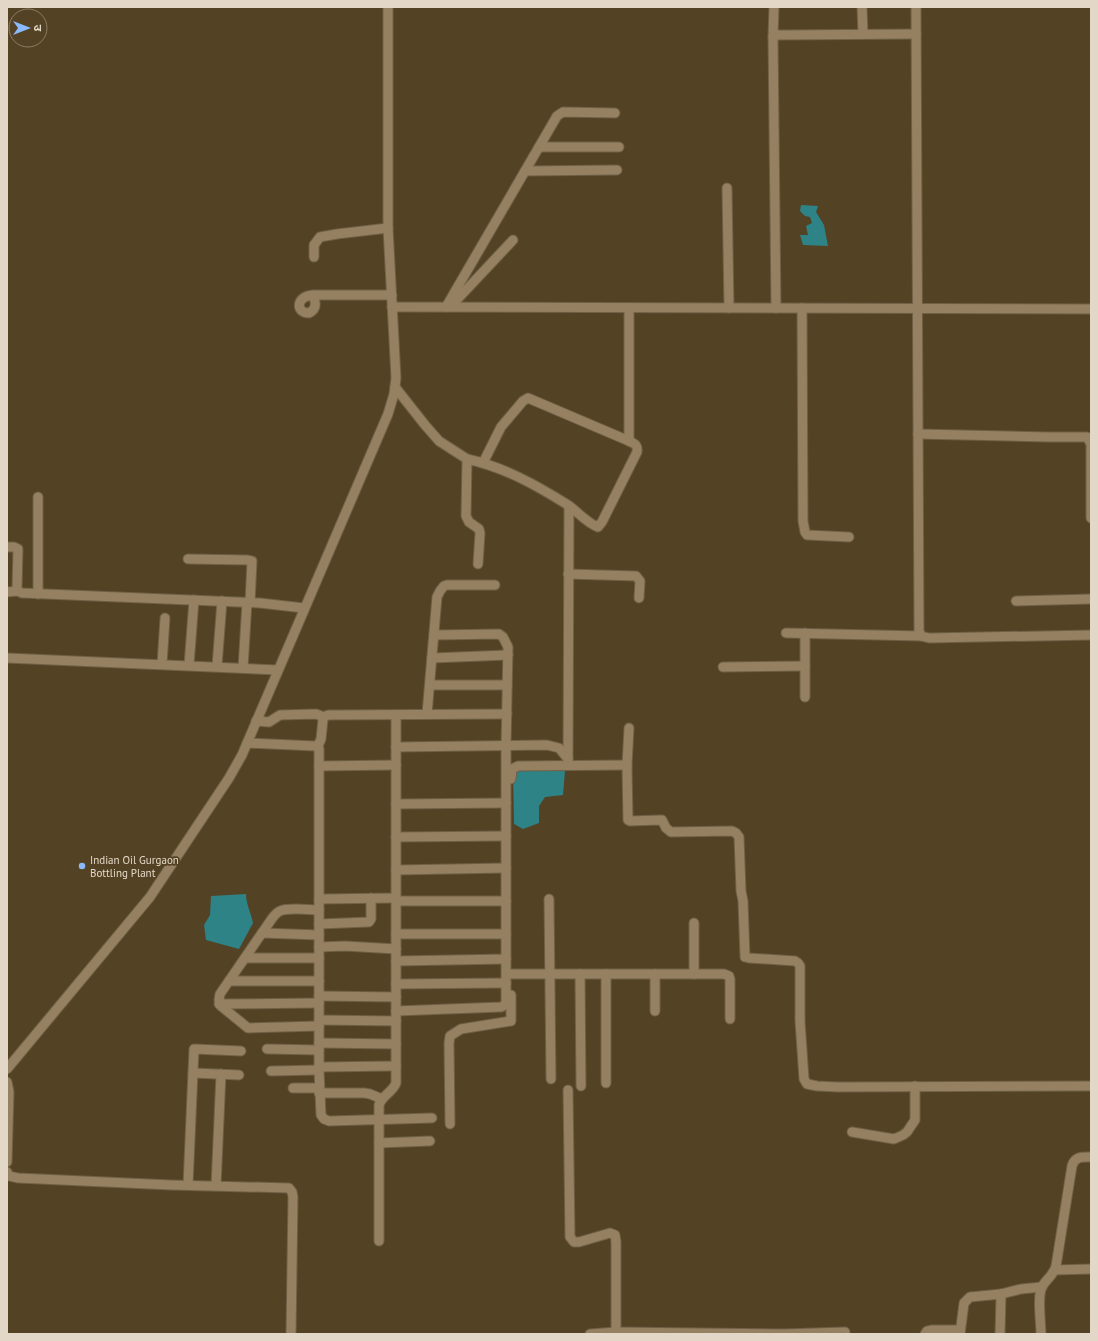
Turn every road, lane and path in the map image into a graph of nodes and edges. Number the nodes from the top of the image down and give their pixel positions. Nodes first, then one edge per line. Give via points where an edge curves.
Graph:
1 (388, 7) edge
2 (774, 7) edge
3 (862, 7) edge
4 (916, 7) edge
5 (863, 34) junction
6 (916, 34) junction
7 (773, 37) junction
8 (615, 113) dead end
9 (539, 147) junction
10 (619, 147) dead end
11 (618, 170) dead end
12 (525, 171) junction
13 (727, 188) dead end
14 (388, 228) junction
15 (513, 240) dead end
16 (314, 257) dead end
17 (392, 294) junction
18 (313, 295) dead end
19 (392, 307) junction
20 (448, 307) junction
21 (629, 308) junction
22 (729, 308) junction
23 (776, 308) junction
24 (802, 308) junction
25 (918, 309) junction
26 (1091, 309) edge
27 (395, 387) junction
28 (918, 434) junction
29 (629, 441) junction
30 (467, 459) junction
31 (483, 463) junction
32 (38, 497) dead end
33 (569, 506) junction
34 (1091, 518) edge
35 (849, 537) dead end
36 (7, 547) edge
37 (188, 559) dead end
38 (478, 564) dead end
39 (568, 574) junction
40 (495, 585) dead end
41 (18, 591) junction
42 (7, 592) edge
43 (38, 594) junction
44 (639, 598) dead end
45 (1091, 599) edge
46 (194, 600) junction
47 (222, 601) junction
48 (1016, 601) dead end
49 (248, 602) junction
50 (304, 608) junction
51 (165, 618) dead end
52 (786, 633) dead end
53 (805, 633) junction
54 (1091, 634) edge
55 (434, 635) junction
56 (921, 636) junction
57 (508, 655) junction
58 (7, 658) edge
59 (432, 658) junction
60 (162, 664) junction
61 (189, 665) junction
62 (217, 666) junction
63 (805, 666) junction
64 (723, 667) dead end
65 (243, 668) junction
66 (278, 670) junction
67 (430, 685) junction
68 (507, 685) junction
69 (805, 697) dead end
70 (396, 714) junction
71 (427, 714) junction
72 (507, 714) junction
73 (324, 717) junction
74 (256, 721) junction
75 (629, 728) dead end
76 (247, 743) junction
77 (318, 746) junction
78 (506, 746) junction
79 (396, 747) junction
80 (568, 762) junction
81 (627, 765) junction
82 (319, 766) junction
83 (396, 766) junction
84 (506, 803) junction
85 (396, 804) junction
86 (506, 836) junction
87 (396, 838) junction
88 (506, 868) junction
89 (396, 870) junction
90 (371, 898) junction
91 (319, 899) junction
92 (550, 899) dead end
93 (396, 900) junction
94 (506, 901) junction
95 (319, 910) junction
96 (694, 923) dead end
97 (319, 924) junction
98 (262, 933) junction
99 (396, 934) junction
100 (506, 934) junction
101 (319, 935) junction
102 (319, 947) junction
103 (396, 949) junction
104 (245, 958) junction
105 (319, 958) junction
106 (506, 958) junction
107 (396, 961) junction
108 (511, 974) junction
109 (550, 974) junction
110 (580, 974) junction
111 (606, 974) junction
112 (655, 974) junction
113 (694, 974) junction
114 (319, 980) junction
115 (229, 981) junction
116 (506, 983) junction
117 (396, 984) junction
118 (396, 997) junction
119 (319, 1000) junction
120 (220, 1004) junction
121 (396, 1011) junction
122 (655, 1011) dead end
123 (730, 1019) dead end
124 (396, 1021) junction
125 (319, 1023) junction
126 (396, 1044) junction
127 (319, 1046) junction
128 (267, 1049) dead end
129 (241, 1050) dead end
130 (396, 1066) junction
131 (319, 1068) junction
132 (7, 1069) edge
133 (271, 1071) dead end
134 (193, 1073) junction
135 (221, 1074) junction
136 (239, 1075) dead end
137 (551, 1079) dead end
138 (7, 1082) edge
139 (606, 1083) dead end
140 (581, 1086) dead end
141 (915, 1086) junction
142 (1091, 1086) edge
143 (293, 1088) dead end
144 (319, 1090) junction
145 (568, 1090) dead end
146 (382, 1099) junction
147 (432, 1118) dead end
148 (380, 1120) junction
149 (450, 1124) dead end
150 (852, 1132) dead end
151 (430, 1141) dead end
152 (380, 1144) junction
153 (1091, 1157) edge
154 (7, 1162) edge
155 (7, 1172) edge
156 (188, 1186) junction
157 (216, 1186) junction
158 (379, 1241) dead end
159 (1091, 1268) edge
160 (1055, 1270) junction
161 (1042, 1287) junction
162 (1001, 1294) junction
163 (616, 1332) junction
164 (845, 1332) dead end
165 (960, 1332) edge
166 (291, 1334) edge
167 (590, 1334) edge
168 (784, 1334) edge
169 (925, 1334) edge
170 (1000, 1334) edge
171 (1042, 1334) edge

1 - 14 street
2 - 7 street
3 - 5 street
4 - 6 street
5 - 6 street
5 - 7 street
6 - 25 street
7 - 23 street
8 - 9 street via 560,113
9 - 10 street
9 - 12 street
11 - 12 street
12 - 20 street
13 - 22 street
14 - 16 street via 320,237 314,245
14 - 17 street
15 - 20 street
17 - 18 street
17 - 19 street
19 - 20 street
19 - 27 street
20 - 21 street
21 - 22 street
21 - 29 street
22 - 23 street
23 - 24 street
24 - 25 street
24 - 35 street via 804,532 807,536
25 - 26 street
25 - 28 street
27 - 30 street via 436,438
27 - 50 street via 388,414
28 - 34 street via 1087,436 1090,444
28 - 56 street
29 - 31 street via 528,398 501,427
29 - 33 street via 636,444 637,452 601,525 596,526
30 - 31 street
30 - 38 street via 466,516 480,532
31 - 33 street via 517,476
32 - 43 street
33 - 39 street
36 - 41 street via 18,549
37 - 49 street via 252,561
39 - 44 street via 636,576 640,581
39 - 80 street
40 - 55 street via 444,586 438,597
41 - 42 street
41 - 43 street
43 - 46 street
45 - 48 street
46 - 47 street
46 - 61 street
47 - 49 street
47 - 62 street
49 - 50 street
49 - 65 street
50 - 66 street
51 - 60 street
52 - 53 street
53 - 56 street
53 - 63 street
54 - 56 street via 929,638
55 - 57 street via 499,634 506,641
55 - 59 street
57 - 59 street
57 - 68 street
58 - 60 street
59 - 67 street
60 - 61 street
61 - 62 street
62 - 65 street
63 - 64 street
63 - 69 street
65 - 66 street
66 - 74 street
67 - 68 street
67 - 71 street
68 - 72 street
70 - 71 street
70 - 73 street
70 - 79 street
71 - 72 street
72 - 78 street
73 - 74 street via 319,714 280,715 269,722
73 - 77 street
74 - 76 street
75 - 81 street
76 - 77 street
76 - 132 street via 229,778 150,897
77 - 82 street
78 - 79 street
78 - 80 street via 555,747 561,750
78 - 84 street
79 - 83 street
80 - 81 street
80 - 108 street via 512,768
81 - 141 street via 627,818 630,821 660,820 671,832 732,831 739,837 745,957 795,961 800,966 800,1021 805,1083 817,1086
82 - 83 street
82 - 91 street
83 - 85 street
84 - 85 street
84 - 86 street
85 - 87 street
86 - 87 street
86 - 88 street
87 - 89 street
88 - 89 street
88 - 94 street
89 - 93 street
90 - 91 street
90 - 93 street
90 - 97 street via 369,922
91 - 95 street
92 - 109 street
93 - 94 street
93 - 99 street
94 - 100 street
95 - 97 street
95 - 98 street via 279,912
96 - 113 street
97 - 101 street
98 - 101 street
98 - 104 street
99 - 100 street
99 - 103 street
100 - 106 street
101 - 102 street
102 - 103 street
102 - 105 street
103 - 107 street
104 - 105 street
104 - 115 street
105 - 114 street
106 - 107 street
106 - 116 street
107 - 117 street
108 - 109 street
108 - 149 street via 511,1021 461,1029 450,1036
109 - 110 street
109 - 137 street
110 - 111 street
110 - 140 street
111 - 112 street
111 - 139 street
112 - 113 street
112 - 122 street
113 - 123 street via 729,976
114 - 115 street
114 - 119 street
115 - 120 street via 220,994
116 - 117 street
116 - 121 street via 506,1003 501,1007
117 - 118 street
118 - 119 street
118 - 121 street
119 - 120 street
119 - 125 street
120 - 125 street via 248,1028
121 - 124 street
124 - 125 street
124 - 126 street
125 - 127 street
126 - 127 street
126 - 130 street
127 - 128 street
127 - 131 street
129 - 134 street via 194,1049
130 - 131 street
130 - 146 street via 395,1086
131 - 133 street
131 - 144 street
134 - 135 street
134 - 156 street
135 - 136 street
135 - 157 street
138 - 154 street
141 - 142 street
141 - 150 street via 915,1120 903,1135 894,1138
143 - 144 street
144 - 146 street via 364,1093
144 - 148 street via 320,1112 324,1119
145 - 163 street via 570,1237 574,1242 579,1242 610,1233 615,1235
146 - 148 street
147 - 148 street
148 - 152 street
151 - 152 street
152 - 158 street
153 - 160 street via 1079,1158 1072,1166
155 - 156 street via 9,1176 18,1178
156 - 157 street
157 - 166 street via 289,1188 292,1192
159 - 160 street
160 - 161 street
161 - 162 street
161 - 171 street
162 - 165 street via 970,1297 966,1300
162 - 170 street
163 - 167 street
163 - 168 street
164 - 168 street
165 - 169 street via 931,1330

